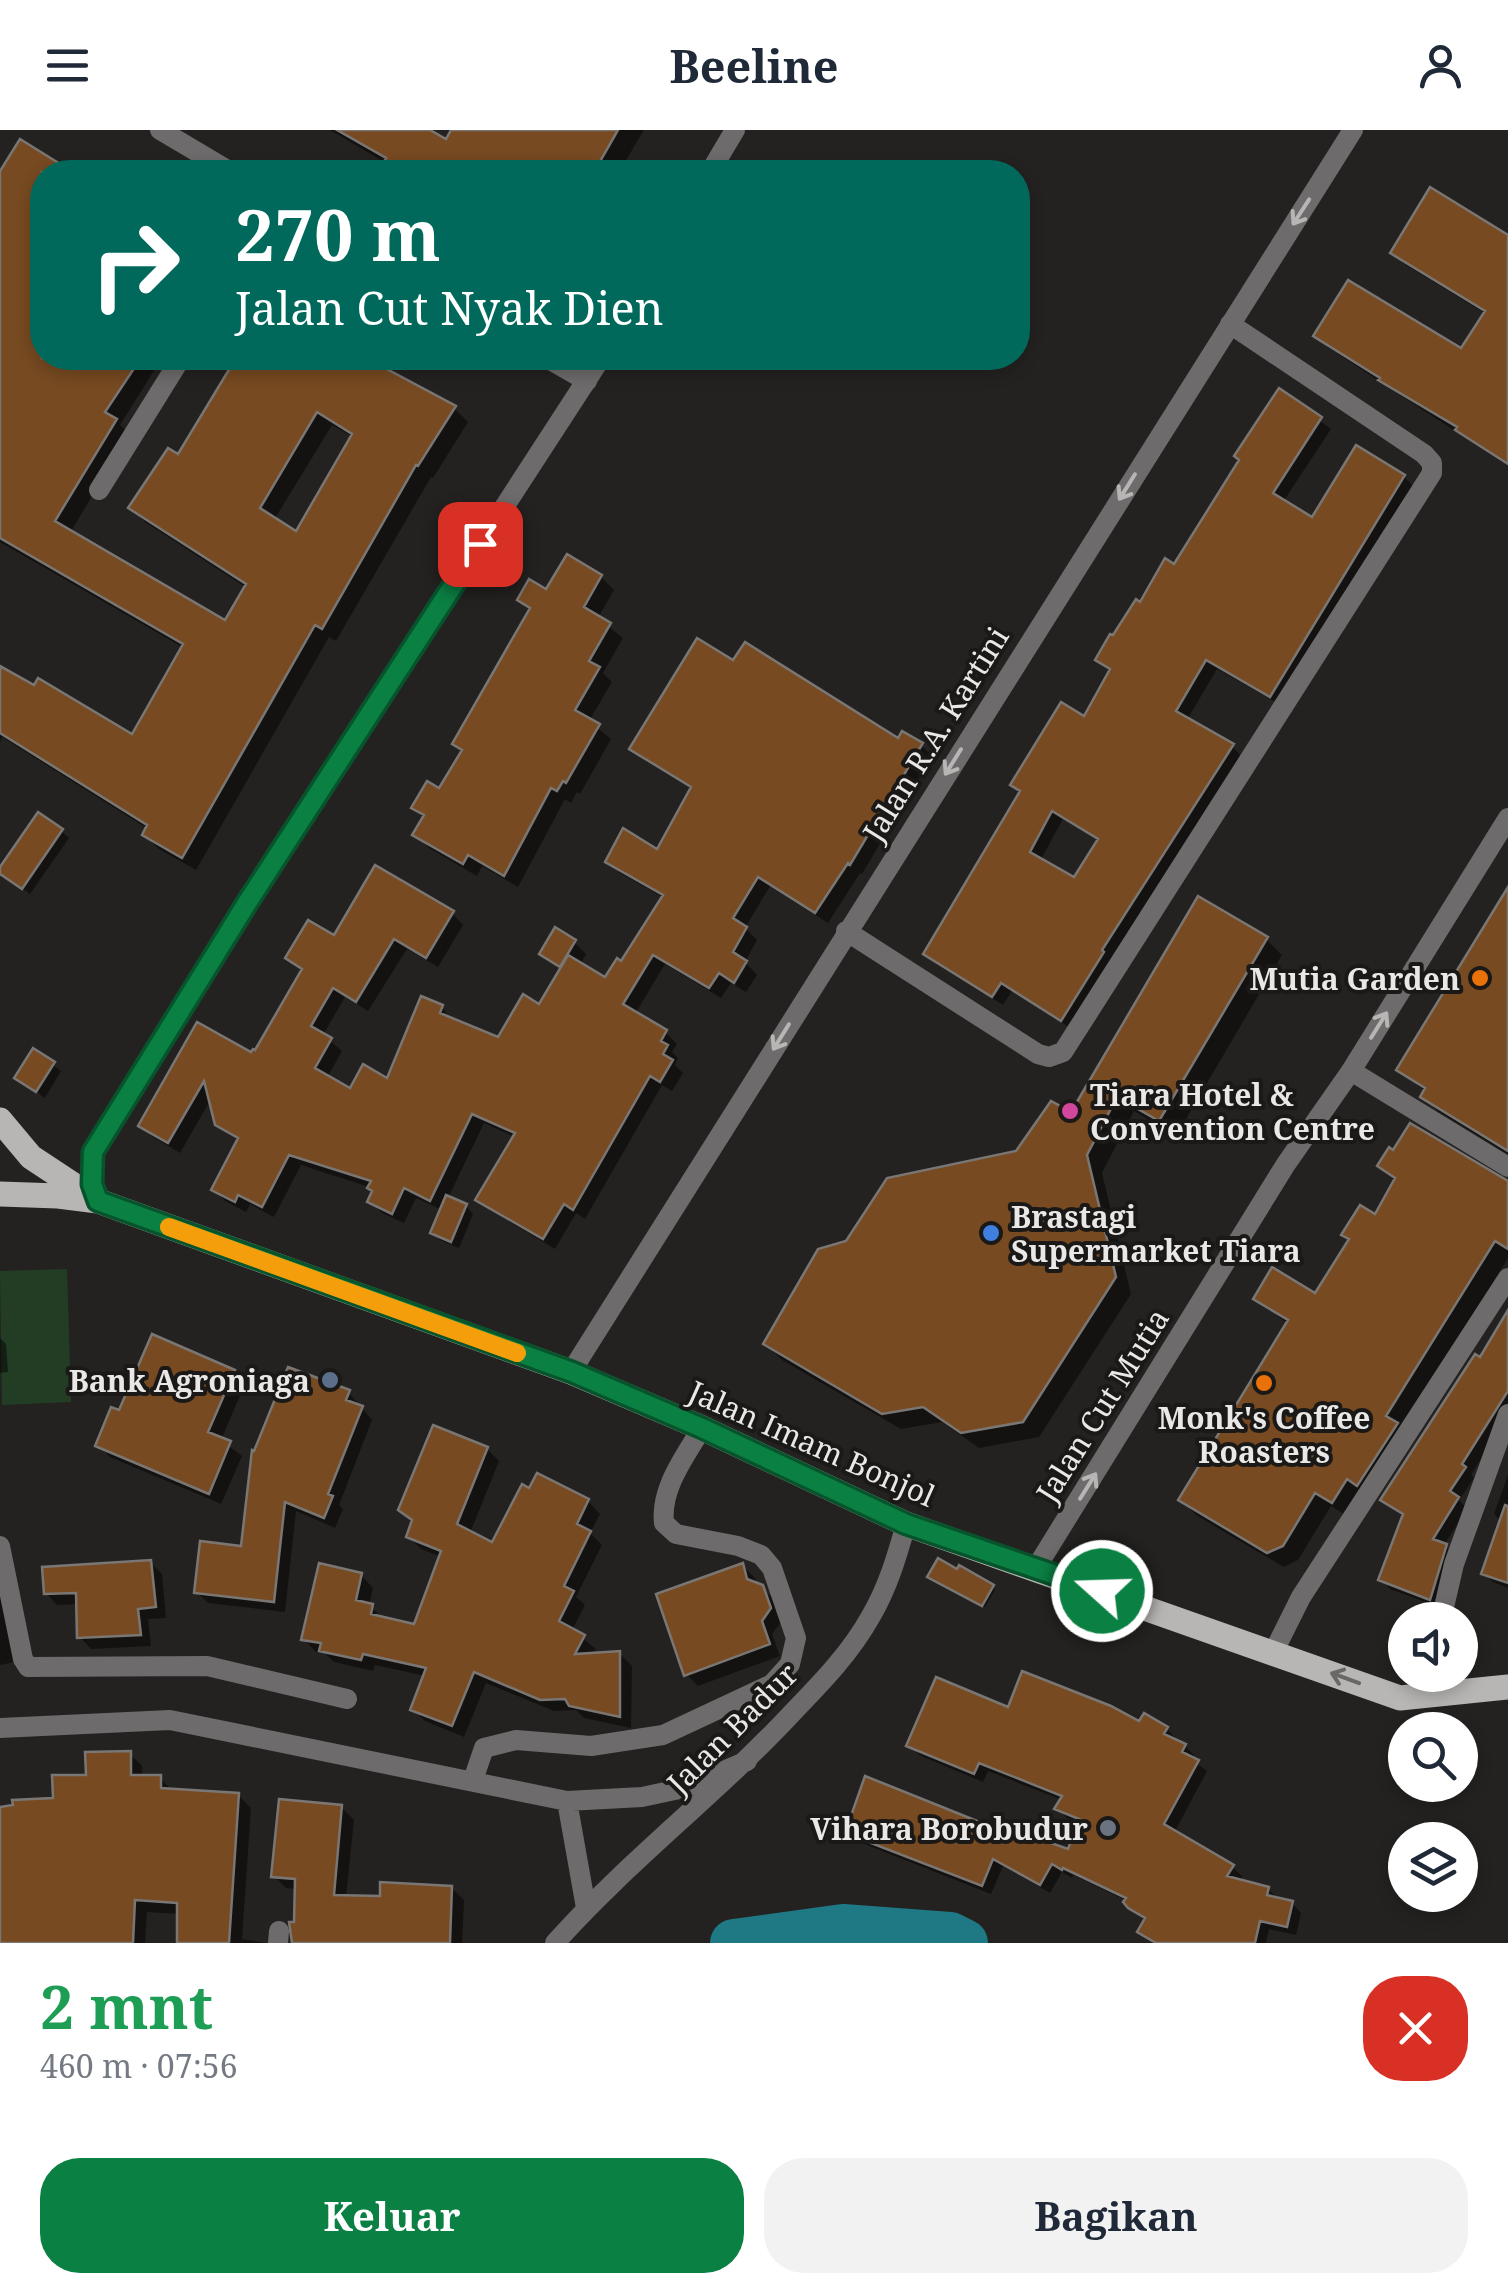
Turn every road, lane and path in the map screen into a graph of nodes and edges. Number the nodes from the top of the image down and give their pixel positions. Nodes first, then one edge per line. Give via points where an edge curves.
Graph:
1 (160, 130) edge
2 (735, 130) edge
3 (1353, 130) edge
4 (211, 160) edge
5 (717, 160) edge
6 (1230, 324) junction
7 (174, 370) edge
8 (569, 370) edge
9 (593, 370) edge
10 (587, 380) junction
11 (99, 490) dead end
12 (1508, 818) edge
13 (846, 931) junction
14 (1351, 1070) junction
15 (0, 1120) edge
16 (1508, 1166) edge
17 (0, 1194) edge
18 (98, 1201) junction
19 (1508, 1278) edge
20 (572, 1372) junction
21 (1508, 1414) edge
22 (702, 1428) junction
23 (906, 1524) junction
24 (0, 1546) edge
25 (1036, 1568) junction
26 (1445, 1602) edge
27 (1274, 1651) junction
28 (1478, 1686) edge
29 (1508, 1687) edge
30 (1412, 1692) edge
31 (347, 1699) dead end
32 (0, 1728) edge
33 (747, 1761) junction
34 (473, 1780) junction
35 (567, 1801) junction
36 (586, 1908) junction
37 (555, 1943) edge

1 - 4 street
2 - 5 street
3 -> 6 street, Jalan R.A. Kartini
6 -> 13 street, Jalan R.A. Kartini
6 - 13 street via 1424,454 1432,473 1062,1052 1038,1054
7 - 11 street
8 - 10 street
9 - 10 street
10 - 18 street via 257,886 93,1152
14 -> 12 street, Jalan Cut Mutia
13 -> 20 street, Jalan R.A. Kartini
14 - 16 street
25 -> 14 street, Jalan Cut Mutia
15 - 18 main road, Jalan Imam Bonjol via 31,1157
17 - 18 main road, Jalan Imam Bonjol
18 - 20 main road, Jalan Imam Bonjol
19 - 27 street via 1301,1597
20 - 22 main road, Jalan Imam Bonjol
21 - 26 street
22 - 23 main road, Jalan Imam Bonjol
22 - 34 street via 662,1507 664,1523 676,1534 761,1555 772,1568 796,1638 790,1664 772,1684 663,1735 590,1746 516,1740 484,1748
23 - 25 main road, Jalan Imam Bonjol
23 - 33 street, Jalan Badur via 892,1574 841,1662
24 - 31 street via 28,1667 208,1666
25 - 27 main road, Jalan Imam Bonjol
30 -> 27 main road, Jalan Imam Bonjol via 1400,1698
28 - 29 main road, Jalan Imam Bonjol
32 - 34 street via 170,1720
33 - 35 street via 642,1798
33 - 36 street, Jalan Badur
34 - 35 street
35 - 36 street
36 - 37 street, Jalan Badur

